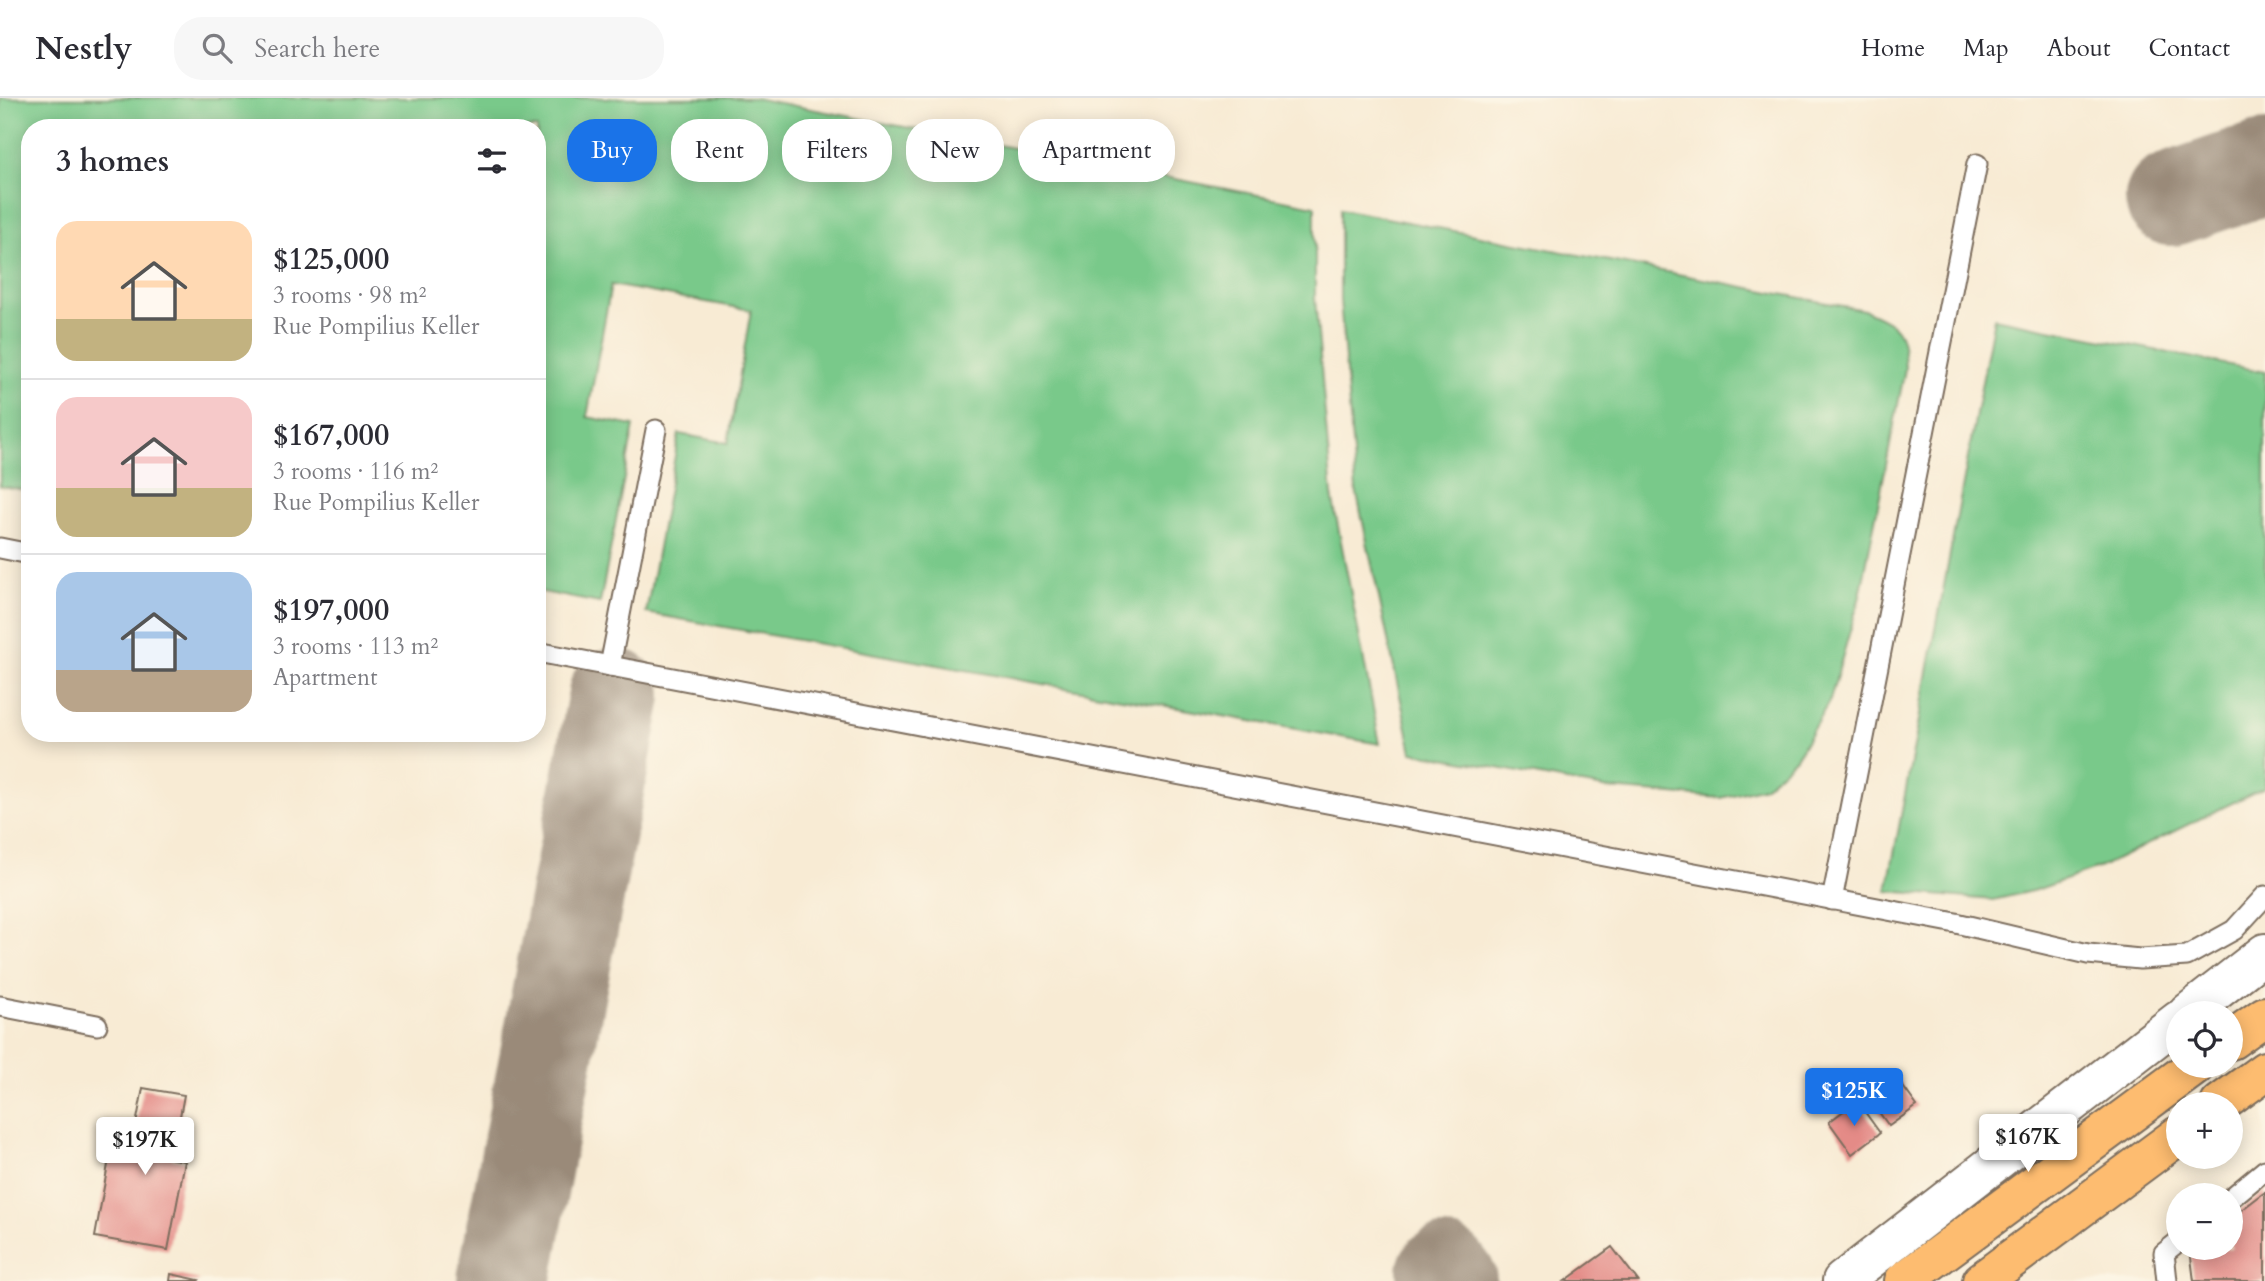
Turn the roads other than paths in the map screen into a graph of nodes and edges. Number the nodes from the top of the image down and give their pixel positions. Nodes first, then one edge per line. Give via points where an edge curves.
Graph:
1 (1977, 164) dead end
2 (656, 430) dead end
3 (0, 548) edge
4 (21, 552) edge
5 (546, 654) edge
6 (610, 666) junction
7 (2265, 897) edge
8 (1832, 900) junction
9 (2265, 953) edge
10 (2203, 1001) edge
11 (0, 1006) edge
12 (2265, 1016) edge
13 (97, 1025) dead end
14 (2166, 1030) edge
15 (2243, 1032) edge
16 (2265, 1071) edge
17 (2179, 1078) edge
18 (2236, 1092) edge
19 (2166, 1145) edge
20 (2265, 1170) edge
21 (2243, 1188) edge
22 (2166, 1251) edge
23 (1842, 1281) edge
24 (1904, 1281) edge
25 (1982, 1281) edge
26 (2166, 1281) edge

1 - 8 lane
2 - 6 lane
3 - 4 lane
5 - 6 lane
6 - 8 lane
7 - 8 lane via 2234,930 2188,956 2140,959 2088,954
9 - 10 street
11 - 13 lane
12 - 15 main road
14 - 23 street
16 - 18 main road
17 - 24 main road
19 - 25 main road
20 - 21 lane
22 - 26 lane

